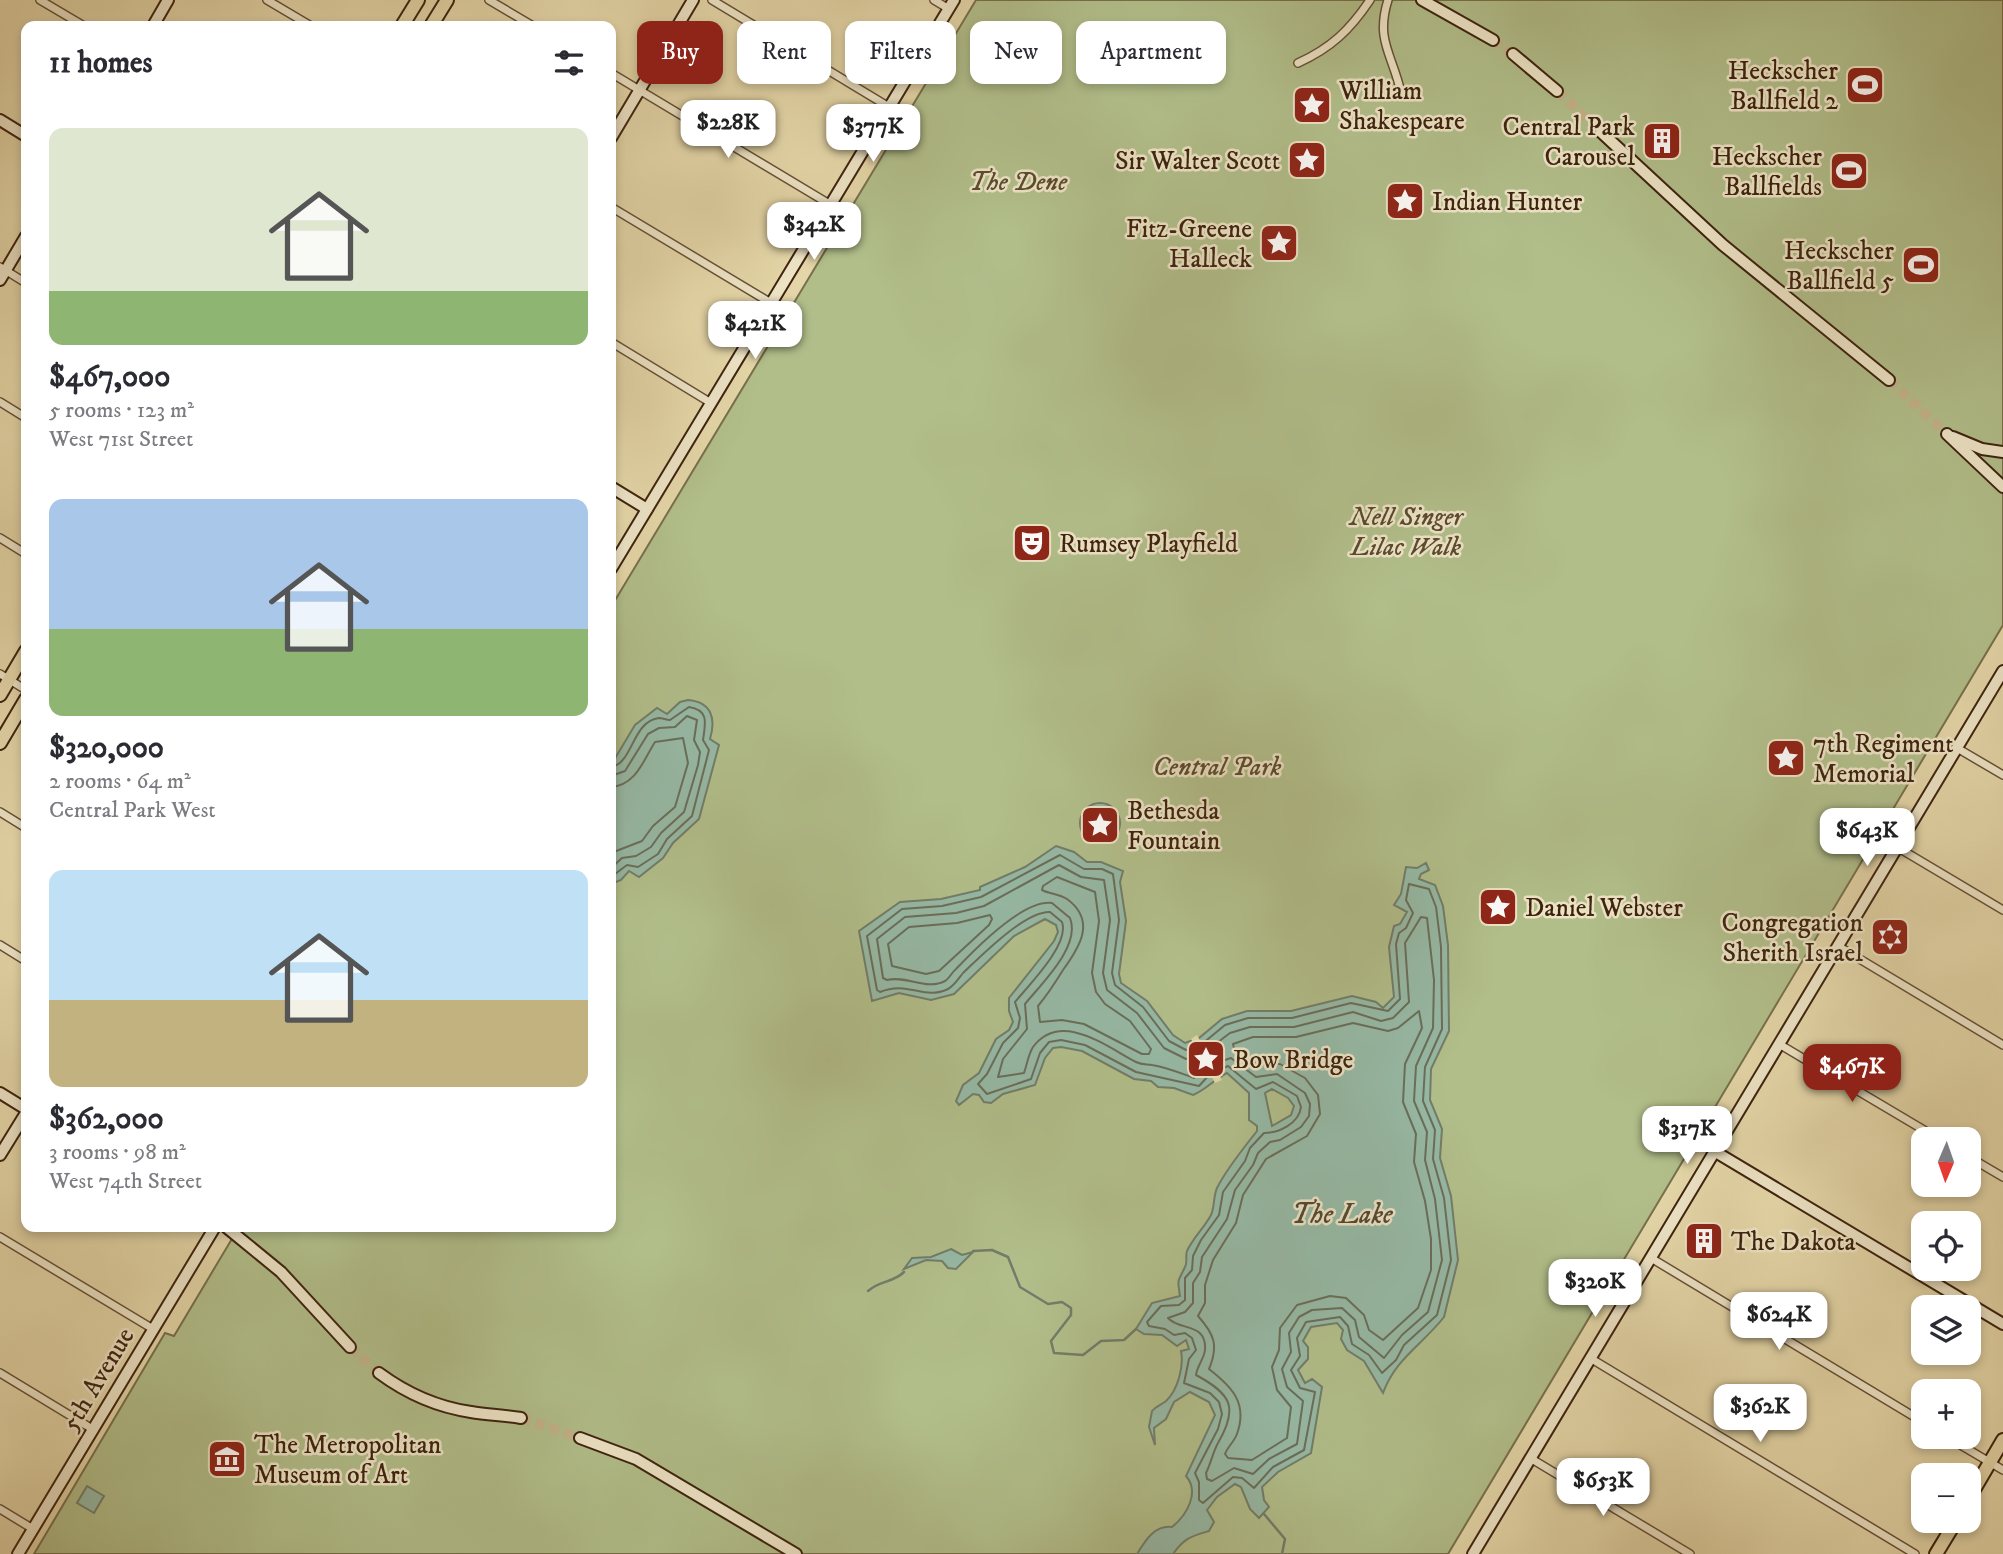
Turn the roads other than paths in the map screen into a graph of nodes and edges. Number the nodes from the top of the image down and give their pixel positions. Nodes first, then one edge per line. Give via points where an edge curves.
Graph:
1 (40, 0) edge
2 (168, 0) edge
3 (267, 0) edge
4 (418, 0) edge
5 (447, 0) edge
6 (489, 0) edge
7 (693, 0) edge
8 (712, 0) edge
9 (934, 0) edge
10 (1370, 0) edge
11 (1388, 0) edge
12 (1422, 0) edge
13 (951, 4) edge
14 (76, 21) edge
15 (156, 21) edge
16 (303, 21) edge
17 (405, 21) edge
18 (434, 21) edge
19 (525, 21) edge
20 (1493, 40) tunnel mouth
21 (1513, 54) tunnel mouth
22 (1298, 63) dead end
23 (616, 76) edge
24 (639, 90) junction
25 (1557, 91) tunnel mouth
26 (1401, 93) dead end
27 (889, 107) junction
28 (0, 120) edge
29 (616, 129) edge
30 (1601, 132) tunnel mouth
31 (21, 133) edge
32 (831, 205) junction
33 (616, 210) edge
34 (21, 244) edge
35 (2, 273) edge
36 (21, 281) edge
37 (771, 303) junction
38 (616, 345) edge
39 (1889, 380) tunnel mouth
40 (0, 402) edge
41 (711, 403) junction
42 (21, 415) edge
43 (2003, 452) edge
44 (2003, 487) edge
45 (616, 489) edge
46 (647, 509) junction
47 (0, 538) edge
48 (21, 551) edge
49 (616, 561) edge
50 (21, 657) edge
51 (2003, 671) edge
52 (5, 677) edge
53 (21, 687) edge
54 (0, 695) edge
55 (21, 707) edge
56 (0, 743) edge
57 (1957, 748) junction
58 (2003, 775) edge
59 (0, 812) edge
60 (21, 825) edge
61 (1897, 847) junction
62 (2003, 911) edge
63 (0, 945) edge
64 (1838, 946) junction
65 (21, 958) edge
66 (1779, 1044) junction
67 (2003, 1045) edge
68 (0, 1093) edge
69 (21, 1108) edge
70 (21, 1119) edge
71 (1919, 1127) edge
72 (1714, 1151) junction
73 (0, 1155) edge
74 (1981, 1164) edge
75 (2003, 1177) edge
76 (212, 1232) edge
77 (232, 1232) edge
78 (0, 1237) edge
79 (1651, 1258) junction
80 (2003, 1324) edge
81 (153, 1329) junction
82 (350, 1347) tunnel mouth
83 (1590, 1358) junction
84 (0, 1373) edge
85 (379, 1373) tunnel mouth
86 (1911, 1415) edge
87 (521, 1418) tunnel mouth
88 (94, 1430) junction
89 (580, 1438) tunnel mouth
90 (2003, 1440) edge
91 (1968, 1449) edge
92 (1530, 1458) junction
93 (1990, 1462) junction
94 (2003, 1470) edge
95 (1981, 1477) edge
96 (0, 1509) edge
97 (33, 1529) junction
98 (1949, 1533) edge
99 (18, 1554) edge
100 (796, 1554) edge
101 (1473, 1554) edge
102 (1690, 1554) edge
103 (1915, 1554) edge
104 (1936, 1554) edge

1 - 14 street
2 - 15 main road
3 - 16 street
4 - 17 main road
5 - 18 main road
6 - 19 street
7 - 24 main road
8 - 27 street
9 - 13 street
10 - 22 street via 1339,39
11 - 26 street via 1382,37
12 - 20 main road
13 - 27 main road
21 - 25 main road
23 - 24 street
24 - 29 main road
24 - 32 street
27 - 32 main road
28 - 31 main road
30 - 39 main road via 1723,245
32 - 37 main road
33 - 37 street
34 - 35 main road
35 - 36 street
37 - 41 main road
38 - 41 street
40 - 42 street
41 - 46 main road
43 - 44 main road via 1982,449 1947,434
45 - 46 main road
46 - 49 main road
47 - 48 street
50 - 52 main road
51 - 57 main road
52 - 53 street
52 - 54 main road
55 - 56 main road
57 - 58 street
57 - 61 main road
59 - 60 street
61 - 62 street
61 - 64 main road
63 - 65 street
64 - 66 main road
64 - 67 street
66 - 71 street
66 - 72 main road
68 - 69 main road
70 - 73 main road
72 - 79 main road
72 - 80 main road
74 - 75 street
76 - 81 main road, 5th Avenue
77 - 82 main road via 275,1266
78 - 81 street
79 - 83 main road
79 - 86 street
81 - 88 main road, 5th Avenue
83 - 92 main road
83 - 103 street
84 - 88 street
85 - 87 main road via 446,1407
88 - 97 main road, 5th Avenue
89 - 100 main road via 636,1459
90 - 93 main road
91 - 93 street
92 - 101 main road
92 - 102 street
93 - 94 street
93 - 95 main road
96 - 97 street
97 - 99 main road, 5th Avenue
98 - 104 main road

